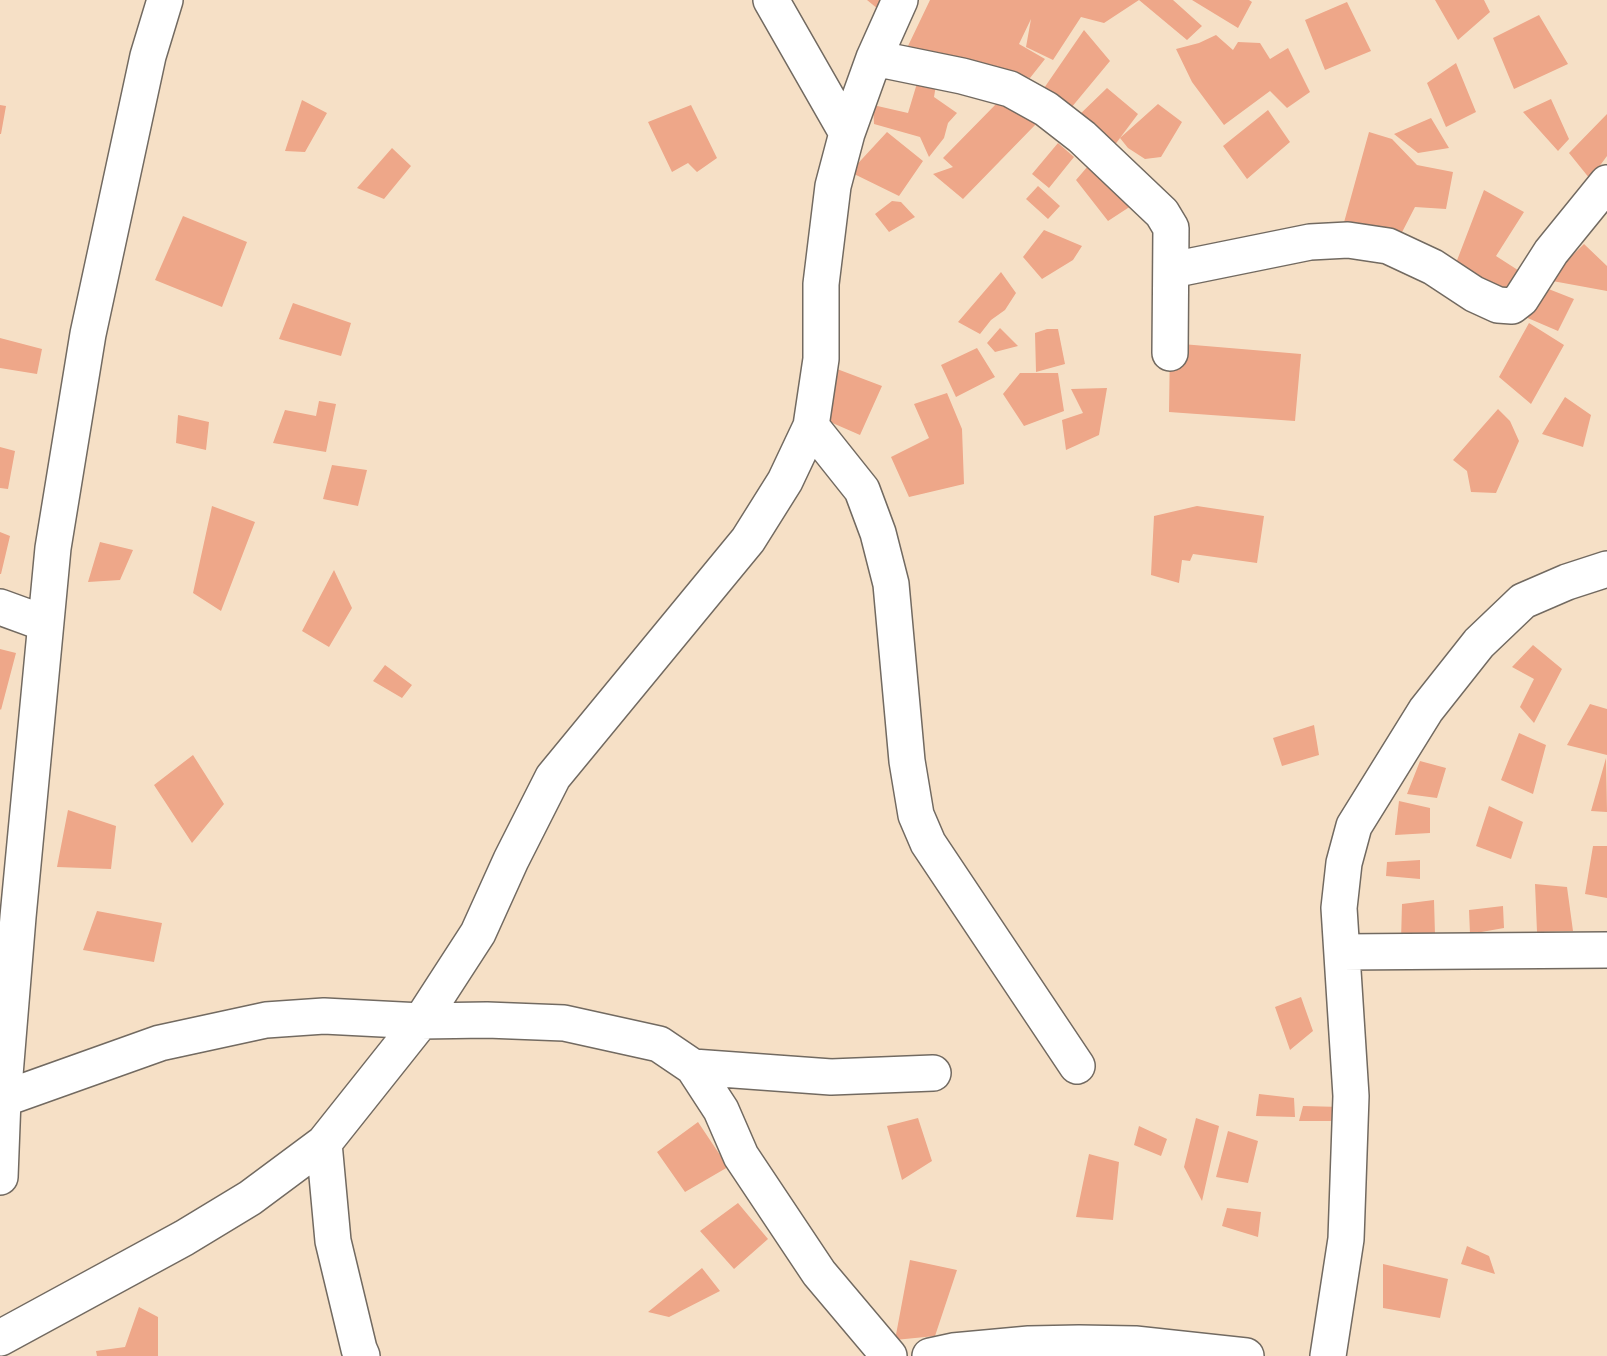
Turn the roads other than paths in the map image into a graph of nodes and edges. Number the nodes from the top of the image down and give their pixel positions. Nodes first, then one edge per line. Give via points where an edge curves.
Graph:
1 (165, 0) edge
2 (771, 0) edge
3 (900, 0) edge
4 (874, 58) junction
5 (847, 132) junction
6 (1607, 183) edge
7 (1172, 270) junction
8 (1170, 354) dead end
9 (811, 426) junction
10 (1607, 569) edge
11 (0, 607) edge
12 (44, 623) junction
13 (1607, 950) edge
14 (1342, 952) junction
15 (421, 1021) junction
16 (1077, 1066) dead end
17 (693, 1067) junction
18 (933, 1073) dead end
19 (2, 1100) edge
20 (324, 1143) junction
21 (0, 1177) edge
22 (0, 1338) edge
23 (362, 1356) edge
24 (889, 1356) edge
25 (930, 1356) edge
26 (1246, 1356) edge
27 (1328, 1356) edge

1 - 12 street via 148,56 88,334
2 - 5 street
3 - 4 street
4 - 5 street
4 - 7 street via 1010,89 1046,108 1163,213 1171,229
5 - 9 street via 832,198 821,284 821,359
6 - 7 street via 1512,306 1474,294 1433,267 1388,246 1348,240 1310,242
7 - 8 street
9 - 15 street via 785,481 748,540 553,777 478,933
9 - 16 street via 862,490 878,533 891,584 907,761 916,815 928,844
10 - 14 street via 1523,601 1479,643 1426,710 1354,826 1339,908
11 - 12 street
12 - 19 street
13 - 14 street
14 - 27 street via 1351,1096 1346,1239
15 - 17 street via 564,1023 659,1044
15 - 19 street via 324,1016 266,1020 160,1043
15 - 20 street
17 - 18 street via 831,1077
17 - 24 street via 721,1110 741,1156 819,1273
19 - 21 street
20 - 22 street via 206,1225
20 - 23 street via 333,1241
25 - 26 street via 1079,1343

